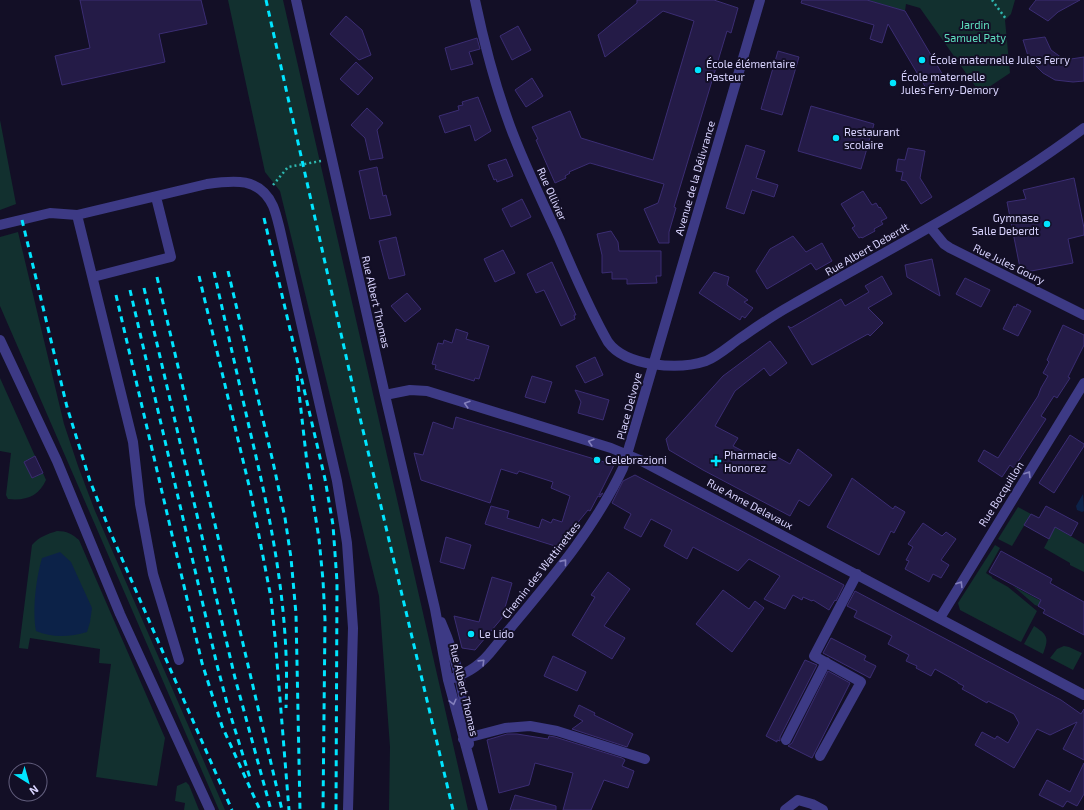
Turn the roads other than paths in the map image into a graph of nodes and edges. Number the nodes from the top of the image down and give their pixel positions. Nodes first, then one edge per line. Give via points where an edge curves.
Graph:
1 (296, 0) edge
2 (476, 0) edge
3 (760, 0) edge
4 (1084, 128) edge
5 (156, 197) junction
6 (77, 215) junction
7 (0, 225) edge
8 (930, 227) junction
9 (92, 277) junction
10 (1084, 315) edge
11 (0, 340) edge
12 (653, 364) junction
13 (1084, 383) edge
14 (385, 395) junction
15 (628, 454) junction
16 (857, 574) junction
17 (435, 609) junction
18 (940, 618) junction
19 (179, 660) dead end
20 (826, 662) junction
21 (460, 676) junction
22 (448, 680) junction
23 (1084, 695) edge
24 (466, 738) junction
25 (786, 740) dead end
26 (820, 756) dead end
27 (645, 759) dead end
28 (210, 810) edge
29 (348, 810) edge
30 (483, 810) edge
31 (785, 810) edge
32 (823, 810) edge

1 - 14 street, Rue Albert Thomas
2 - 12 street, Rue Ollivier via 492,72 511,128 603,334 619,354
3 - 12 street, Avenue de la Délivrance
4 - 8 street, Rue Albert Deberdt via 1029,167
5 - 6 street
5 - 9 street via 171,257
5 - 29 street via 207,184 242,182 258,186 273,206 337,481 347,543 353,628
6 - 7 street via 50,213
6 - 9 street
8 - 10 street, Rue Jules Goury via 950,248
8 - 12 street, Rue Albert Deberdt via 789,307 707,360 678,365
9 - 19 street via 133,442 152,574
11 - 28 street via 57,461 120,614
12 - 15 street, Place Delvoye
18 -> 13 street, Rue Bocquillon
15 -> 14 street, Rue Anne Delavaux via 426,391 410,390
14 - 17 street, Rue Albert Thomas
15 - 16 street, Rue Anne Delavaux
21 -> 15 street, Chemin des Wattinettes via 484,661 584,537 614,489
16 - 18 street, Rue Anne Delavaux
16 - 20 street via 814,656
17 - 21 street, Rue Albert Thomas via 450,643
17 - 22 street, Rue Albert Thomas
18 - 23 street, Rue Anne Delavaux
20 - 25 street
20 - 26 street via 861,682
21 - 22 street, Chemin des Wattinettes
21 - 24 street, Rue Albert Thomas
22 -> 24 street, Rue Albert Thomas
24 - 27 street via 505,728 530,726 557,731
24 - 30 street, Rue Albert Thomas
31 - 32 street via 798,800

